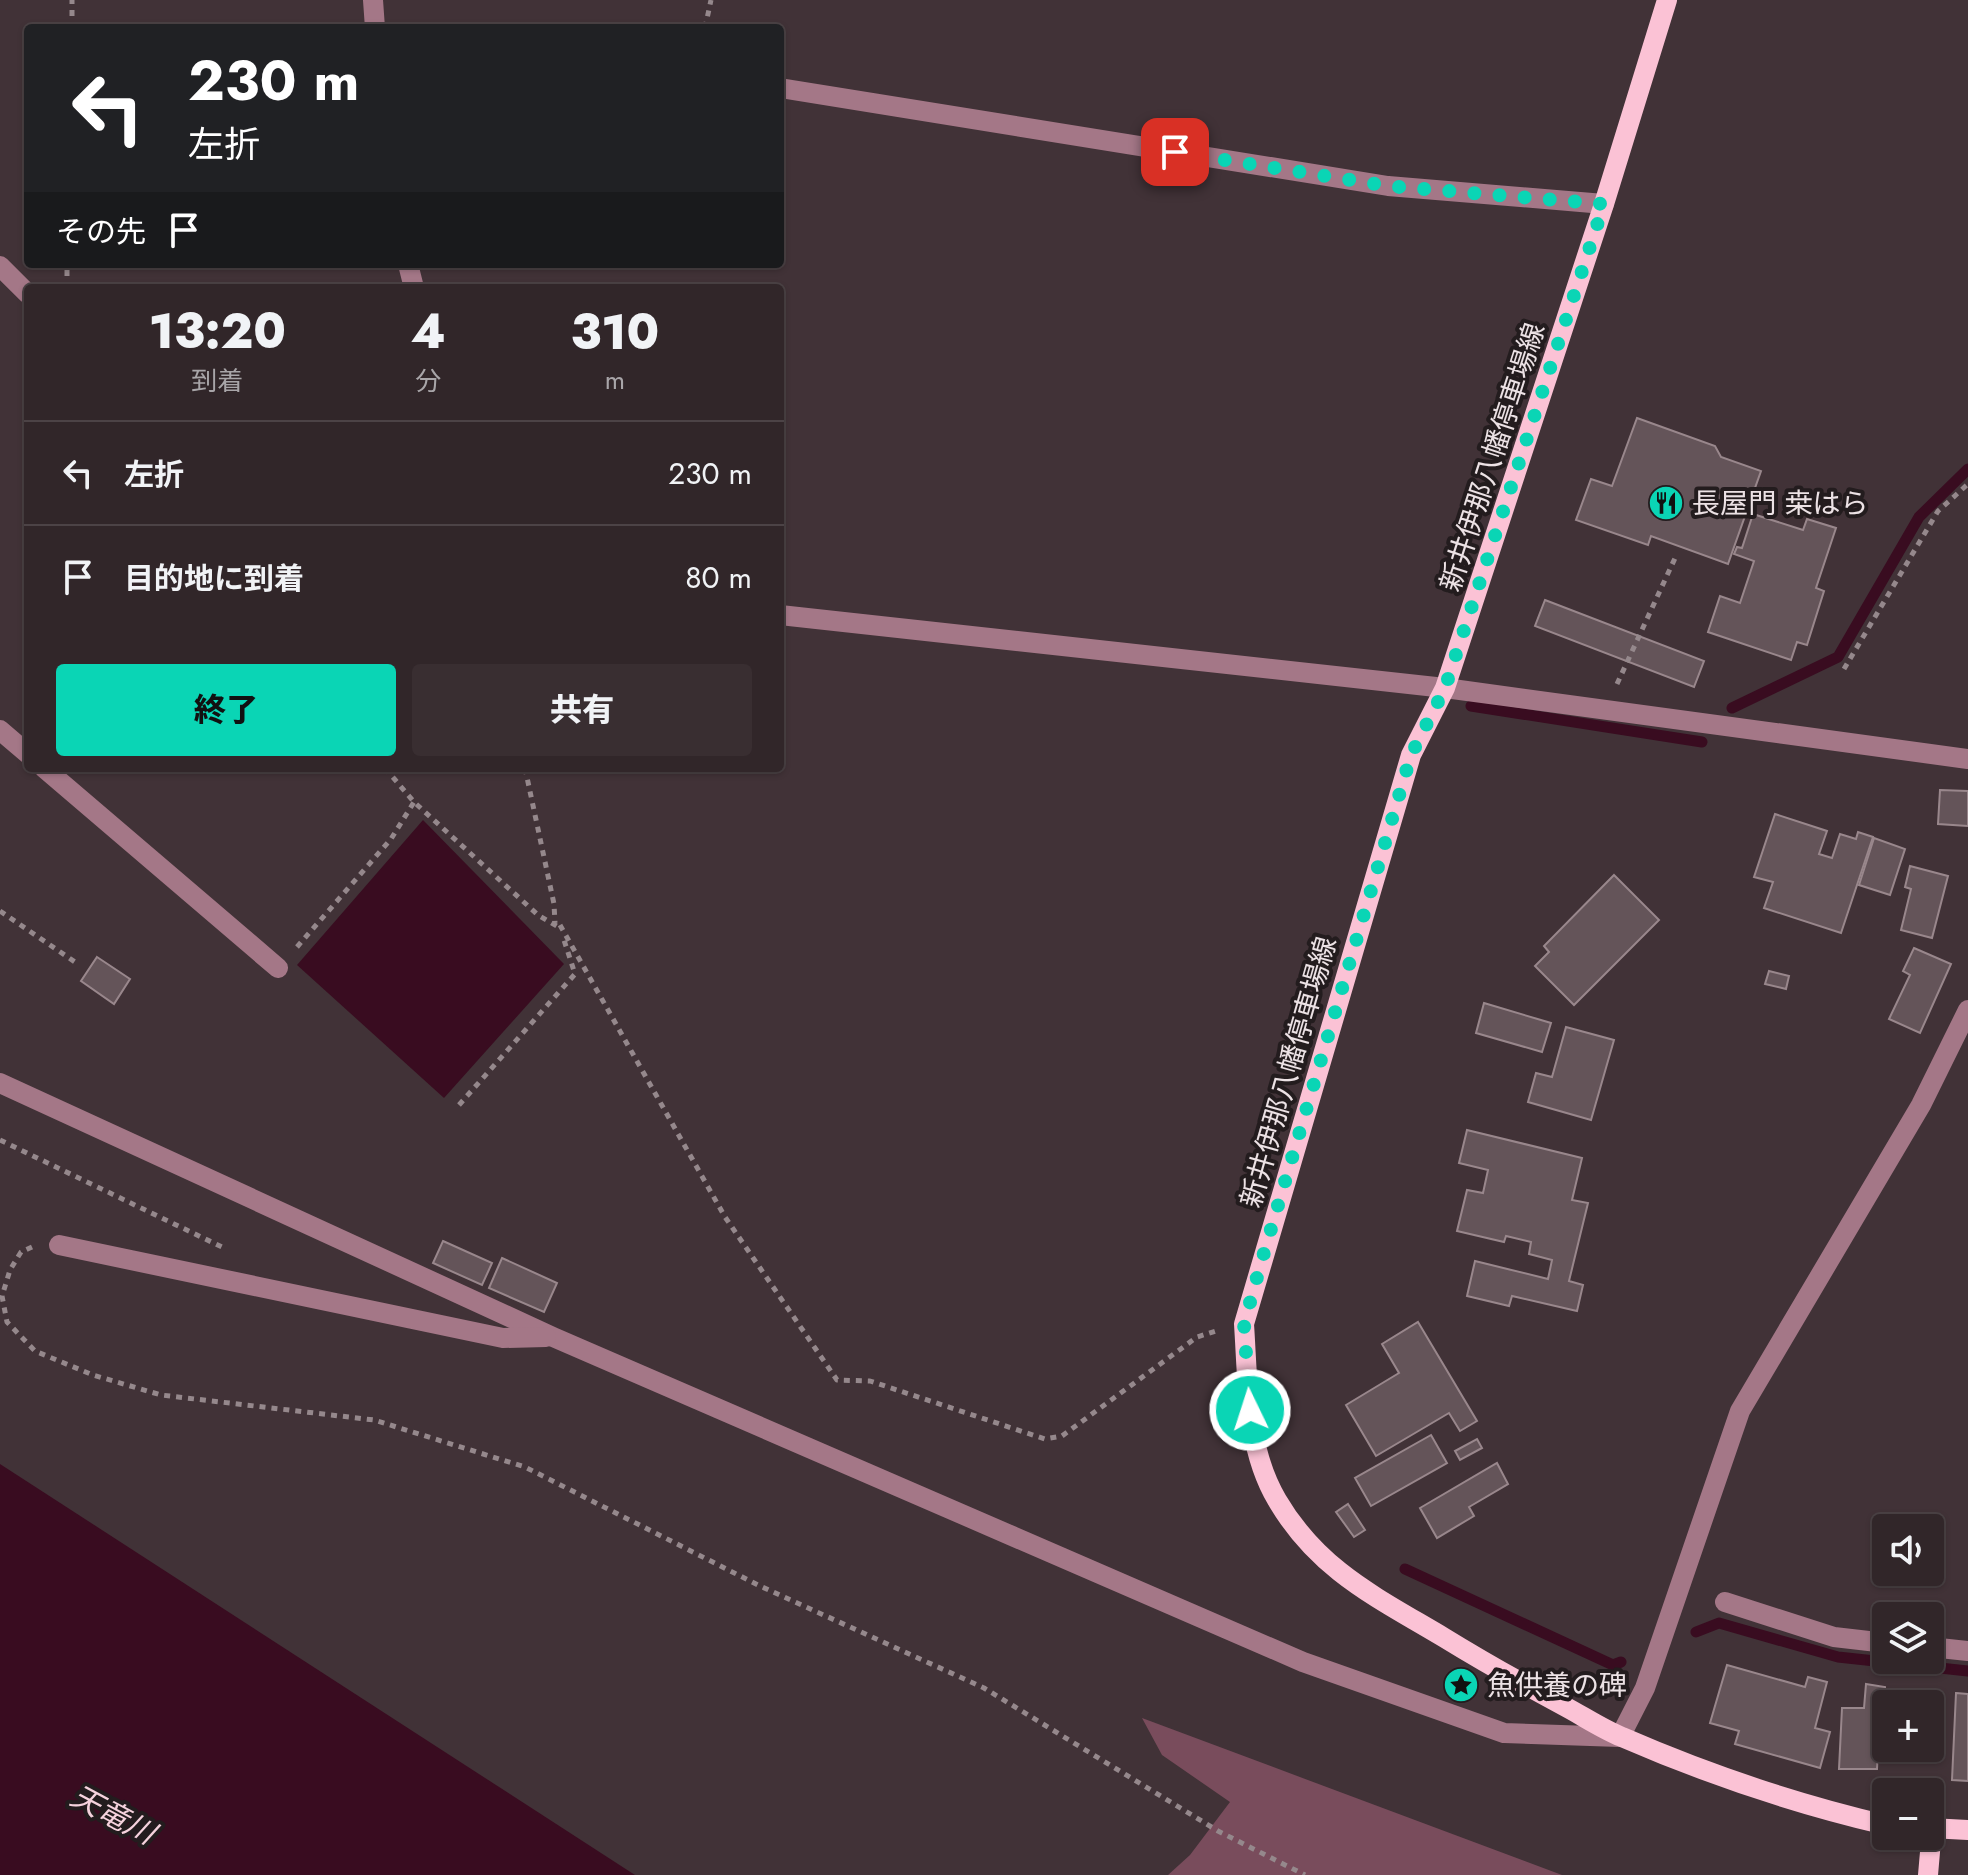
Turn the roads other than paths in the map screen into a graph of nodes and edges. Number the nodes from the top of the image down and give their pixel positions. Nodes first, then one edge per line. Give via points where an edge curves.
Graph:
1 (373, 0) edge
2 (1667, 0) edge
3 (375, 24) edge
4 (784, 89) edge
5 (1604, 204) junction
6 (0, 266) edge
7 (24, 290) edge
8 (784, 615) edge
9 (1445, 688) junction
10 (1968, 759) edge
11 (49, 772) edge
12 (278, 968) road end
13 (1968, 1010) edge
14 (0, 1083) edge
15 (59, 1245) road end
16 (553, 1337) junction
17 (1725, 1602) dead end
18 (1872, 1641) edge
19 (1944, 1648) edge
20 (1968, 1651) edge
21 (1620, 1737) junction
22 (1872, 1821) edge
23 (1944, 1829) edge
24 (1968, 1830) edge
25 (1930, 1850) edge
26 (1928, 1875) edge

1 - 3 street
2 - 5 main road, 新井伊那八幡停車場線
4 - 5 street via 1388,186
5 - 9 main road, 新井伊那八幡停車場線
6 - 7 street
8 - 9 street
9 - 10 street
9 - 21 main road, 新井伊那八幡停車場線 via 1411,755 1244,1324 1250,1410 1259,1460 1276,1499 1327,1563 1497,1670
11 - 12 street
13 - 21 street via 1921,1105 1740,1411 1645,1688
14 - 16 street
15 - 16 street via 503,1338
16 - 21 street via 1303,1662 1504,1733
17 - 18 street via 1834,1637
19 - 20 street
21 - 22 main road, 新井伊那八幡停車場線 via 1773,1794
23 - 24 main road
25 - 26 main road

